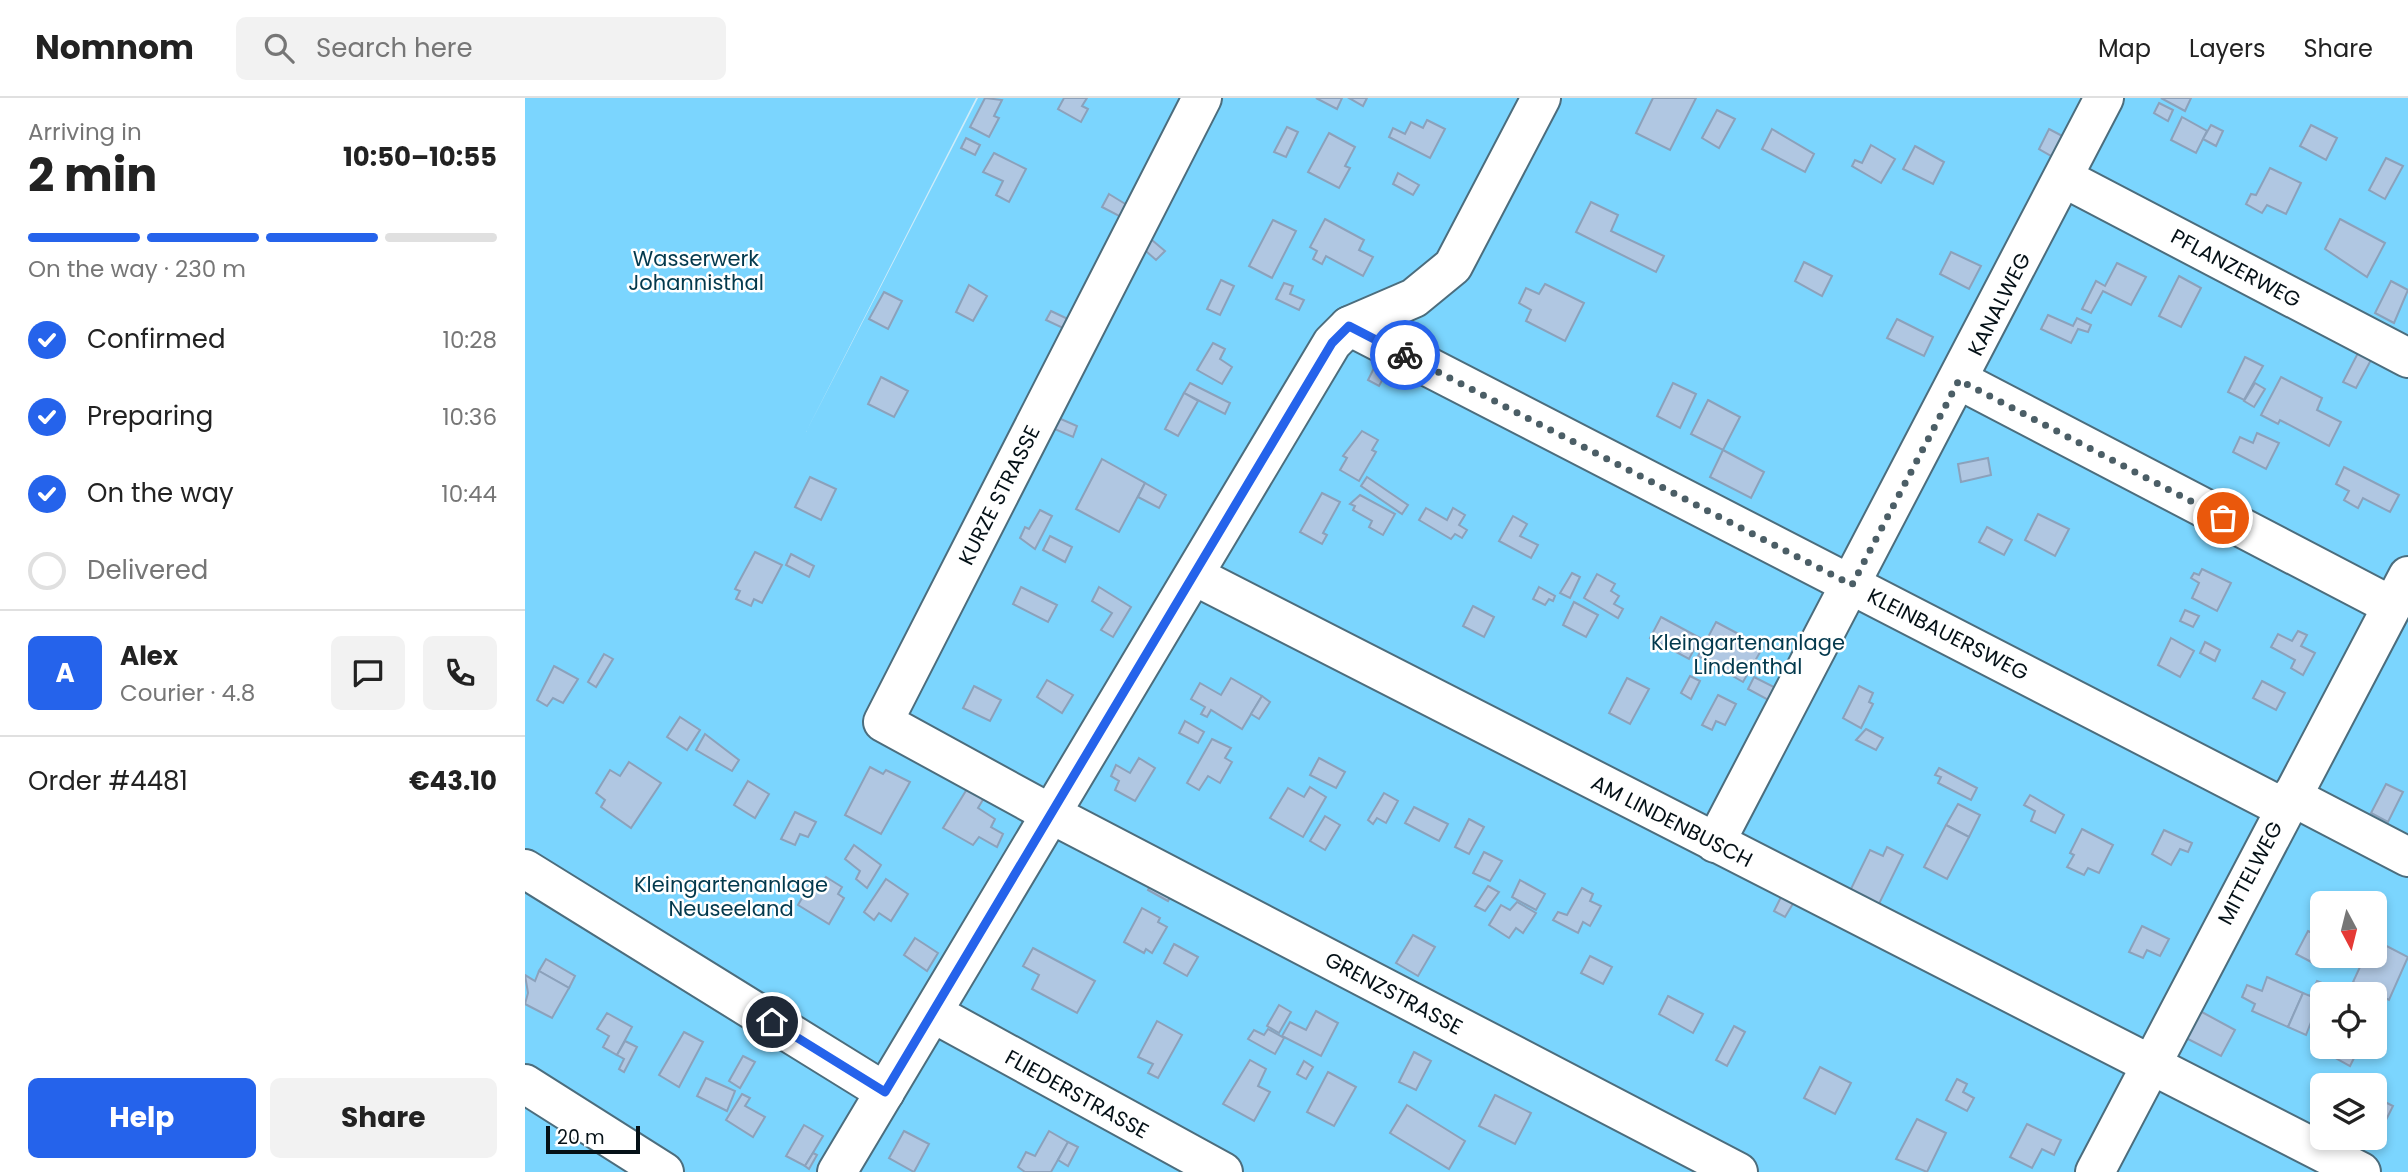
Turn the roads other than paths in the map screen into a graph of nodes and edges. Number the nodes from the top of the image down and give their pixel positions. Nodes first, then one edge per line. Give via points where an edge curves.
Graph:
1 (1202, 98) edge
2 (1541, 98) edge
3 (2104, 98) edge
4 (2064, 178) junction
5 (1341, 334) junction
6 (2408, 358) edge
7 (1959, 380) junction
8 (1195, 576) junction
9 (1852, 585) junction
10 (2400, 591) edge
11 (2288, 802) junction
12 (1051, 814) junction
13 (1715, 843) junction
14 (2408, 857) edge
15 (525, 869) edge
16 (933, 1013) junction
17 (2150, 1065) junction
18 (525, 1084) edge
19 (885, 1092) junction
20 (664, 1172) edge
21 (837, 1172) edge
22 (1223, 1172) edge
23 (1738, 1172) edge
24 (2095, 1172) edge
25 (2361, 1172) edge

1 - 12 lane, KURZE STRASSE via 883,722
2 - 5 lane via 1453,265 1414,298
3 - 4 lane, KANALWEG
4 - 6 lane, PFLANZERWEG
4 - 7 lane, KANALWEG
5 - 8 lane
5 - 9 lane, KLEINBAUERSWEG
7 - 9 lane, KANALWEG
7 - 10 lane
8 - 12 lane
8 - 13 lane, AM LINDENBUSCH
9 - 11 lane, KLEINBAUERSWEG
9 - 13 lane, KANALWEG
10 - 11 lane, MITTELWEG
11 - 14 lane, KLEINBAUERSWEG
11 - 17 lane, MITTELWEG
12 - 16 lane
12 - 23 lane, GRENZSTRASSE
13 - 17 lane, AM LINDENBUSCH
15 - 19 lane
16 - 19 lane
16 - 22 lane, FLIEDERSTRASSE
17 - 24 lane, MITTELWEG
17 - 25 lane, AM LINDENBUSCH
18 - 20 lane
19 - 21 lane

